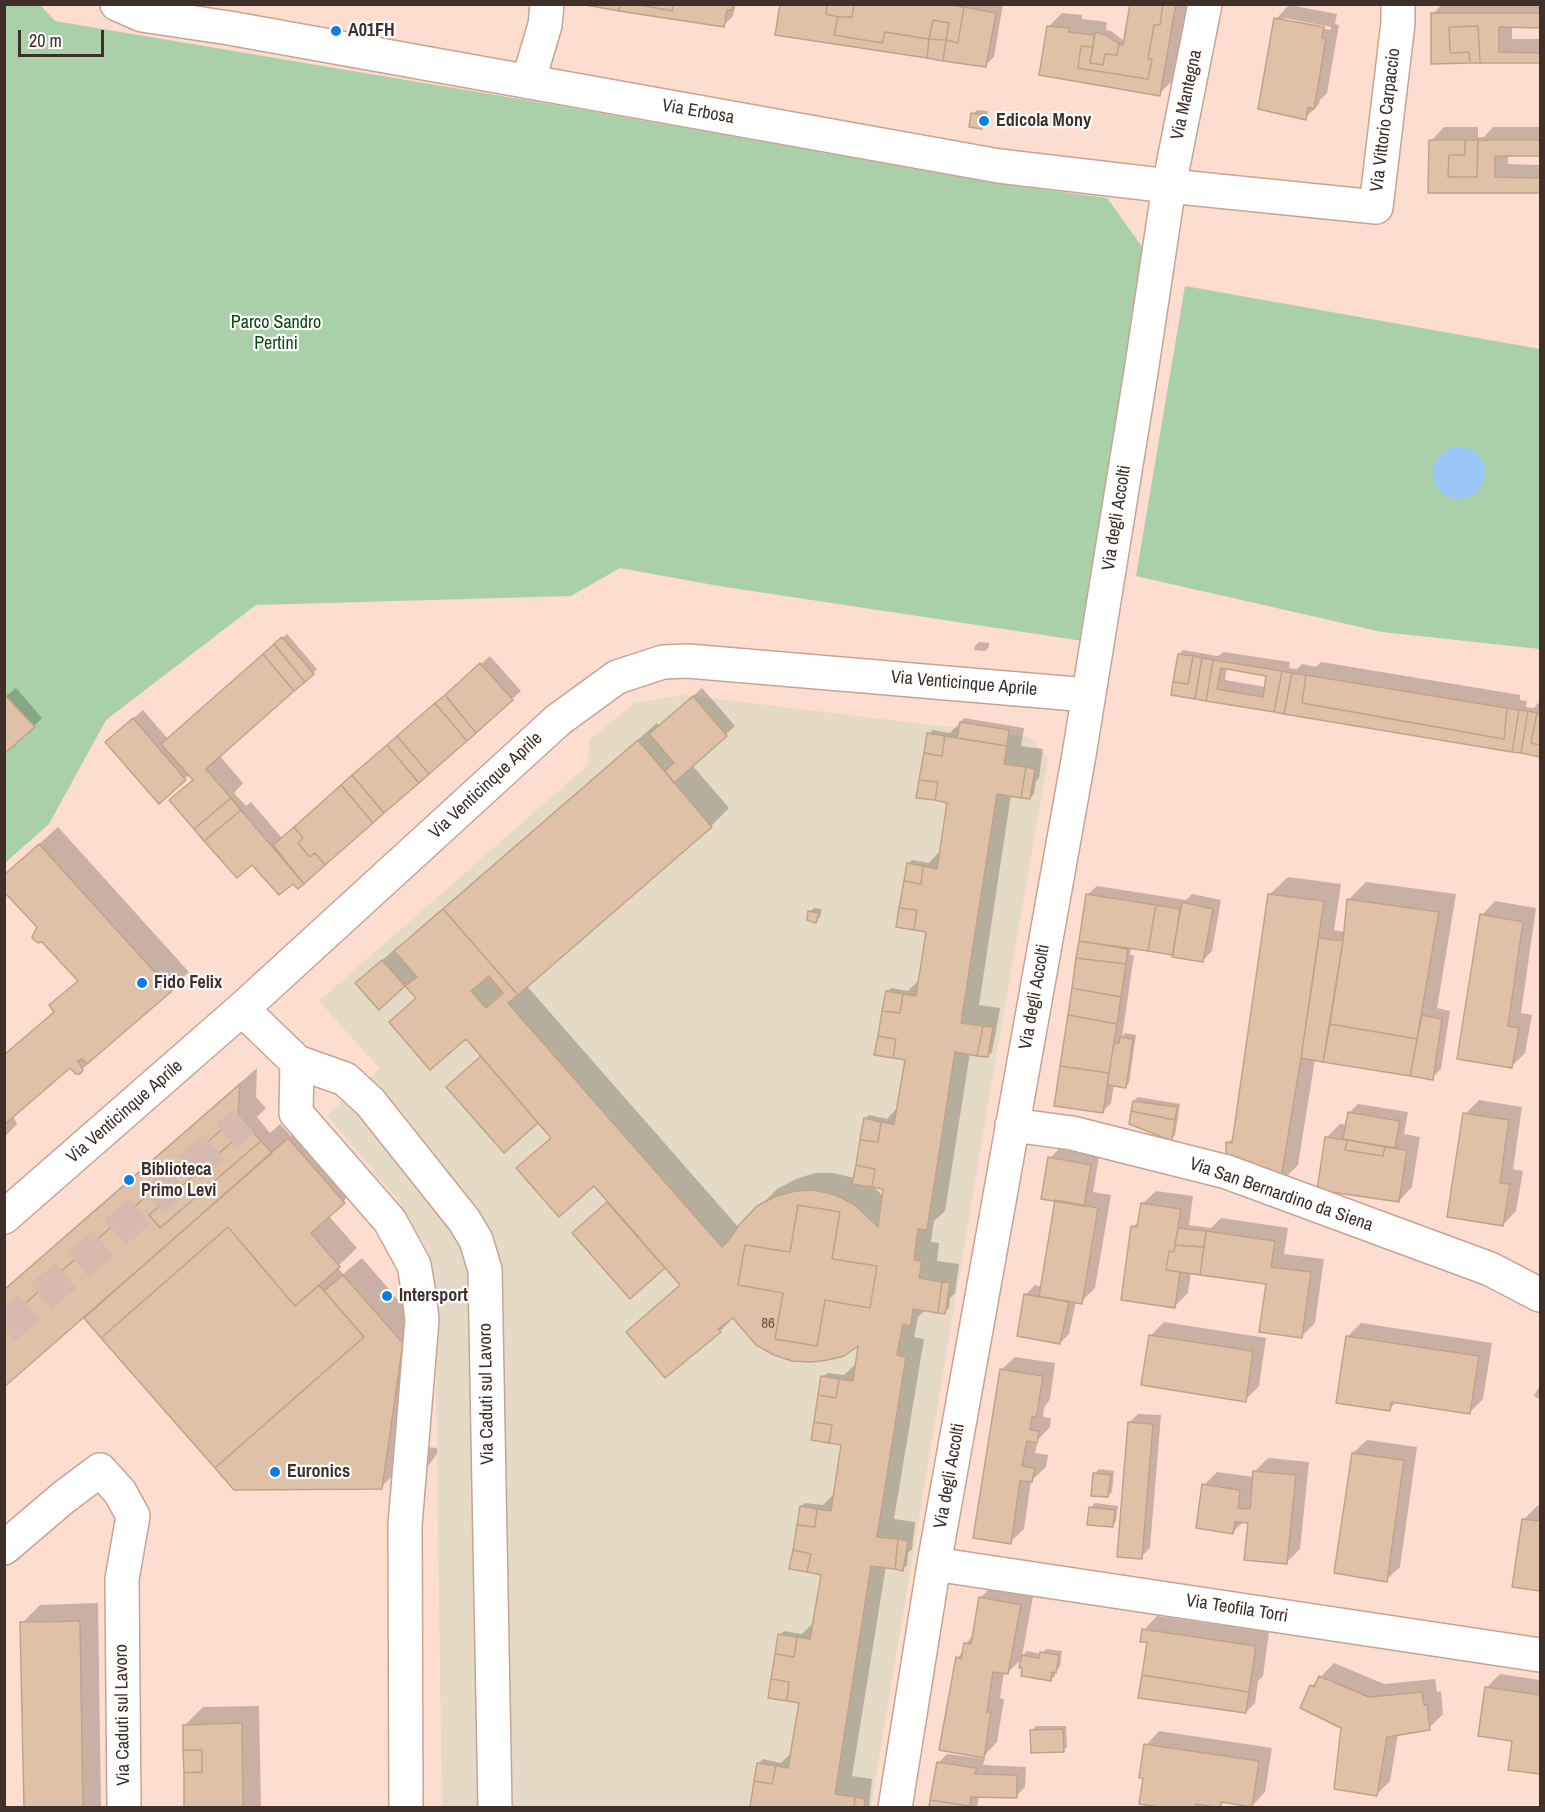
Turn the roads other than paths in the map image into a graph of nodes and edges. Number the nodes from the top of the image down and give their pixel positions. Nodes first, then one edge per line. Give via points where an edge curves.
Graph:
1 (117, 4) edge
2 (155, 4) edge
3 (547, 4) edge
4 (1205, 4) edge
5 (1398, 4) edge
6 (229, 28) junction
7 (528, 82) junction
8 (1169, 186) junction
9 (1088, 695) junction
10 (242, 1010) junction
11 (297, 1062) junction
12 (1012, 1125) junction
13 (4, 1217) edge
14 (1540, 1294) edge
15 (4, 1548) edge
16 (934, 1564) junction
17 (1540, 1655) edge
18 (124, 1808) edge
19 (406, 1808) edge
20 (495, 1808) edge
21 (896, 1808) edge

1 - 6 street, Via Erbosa via 142,15
2 - 6 street, Via Erbosa
3 - 7 street via 545,25
4 - 8 street, Via Mantegna
5 - 8 street, Via Vittorio Carpaccio via 1376,207
6 - 7 street, Via Erbosa
7 - 8 street, Via Erbosa via 999,166
8 - 9 street, Via degli Accolti
9 - 10 street, Via Venticinque Aprile via 688,661 663,662 617,677 558,720
9 - 12 street, Via degli Accolti
10 - 11 street, Via Caduti sul Lavoro
10 - 13 street, Via Venticinque Aprile
11 - 19 street via 296,1113 390,1221 414,1265 420,1294 422,1320 405,1525
11 - 20 street, Via Caduti sul Lavoro via 345,1079 370,1102 464,1220 476,1240 485,1270
12 - 14 street, Via San Bernardino da Siena via 1072,1133 1227,1172 1491,1269
12 - 16 street, Via degli Accolti
15 - 18 street, Via Caduti sul Lavoro via 100,1470 120,1492 133,1516 122,1579
16 - 17 street, Via Teofila Torri
16 - 21 street, Via degli Accolti

